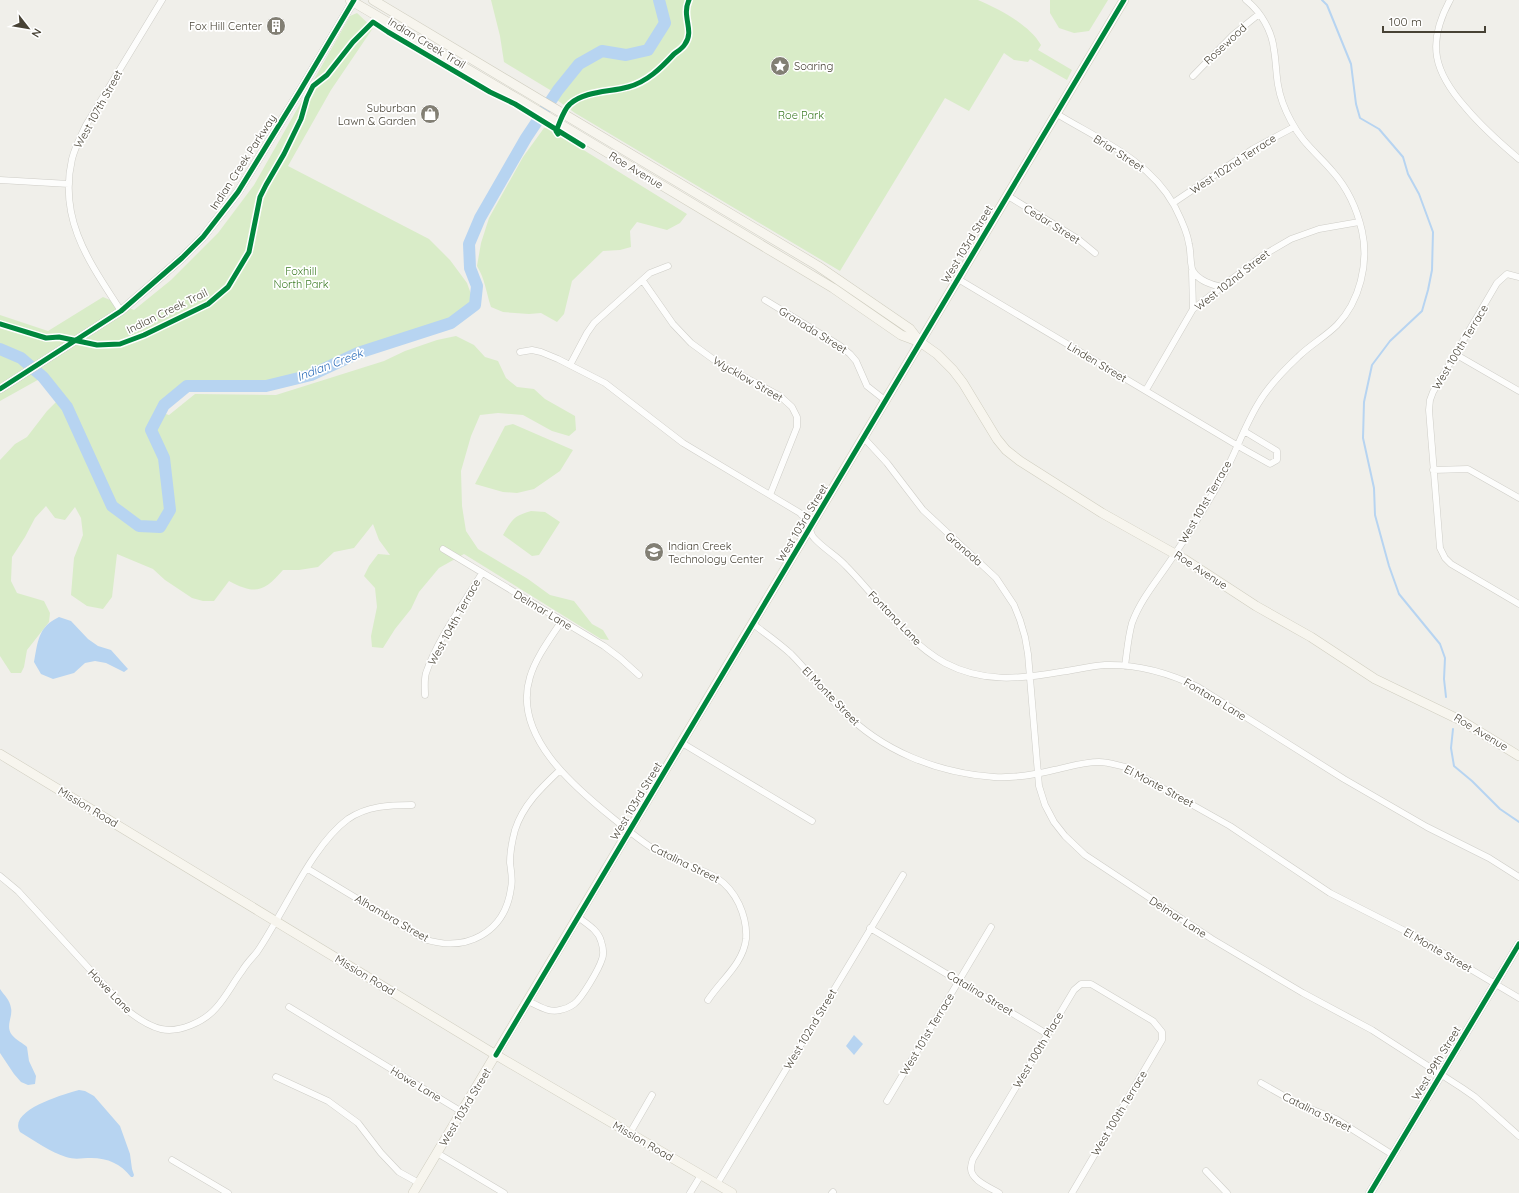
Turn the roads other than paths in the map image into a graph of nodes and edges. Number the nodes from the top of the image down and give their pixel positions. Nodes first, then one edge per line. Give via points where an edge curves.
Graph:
1 (162, 0) edge
2 (373, 0) edge
3 (1124, 0) edge
4 (1246, 0) edge
5 (1450, 0) edge
6 (352, 1) edge
7 (1259, 14) junction
8 (1193, 76) dead end
9 (1057, 114) junction
10 (1294, 127) junction
11 (1519, 159) edge
12 (0, 180) edge
13 (69, 184) junction
14 (697, 193) junction
15 (1008, 196) junction
16 (688, 202) junction
17 (1173, 203) junction
18 (1359, 222) junction
19 (1095, 253) dead end
20 (668, 266) dead end
21 (1192, 271) junction
22 (1519, 277) edge
23 (958, 279) junction
24 (643, 281) junction
25 (1222, 287) junction
26 (765, 300) dead end
27 (1193, 309) junction
28 (121, 311) junction
29 (920, 342) junction
30 (520, 352) dead end
31 (1455, 354) junction
32 (570, 365) junction
33 (0, 389) edge
34 (1146, 390) junction
35 (1519, 392) edge
36 (886, 401) junction
37 (1244, 431) junction
38 (864, 438) junction
39 (1237, 445) junction
40 (1433, 470) junction
41 (770, 495) junction
42 (1519, 498) edge
43 (810, 528) junction
44 (443, 549) dead end
45 (1175, 554) junction
46 (482, 573) junction
47 (1519, 604) edge
48 (562, 622) junction
49 (753, 624) junction
50 (1125, 666) junction
51 (639, 675) dead end
52 (1029, 677) junction
53 (425, 695) dead end
54 (682, 743) junction
55 (0, 754) edge
56 (1519, 756) edge
57 (560, 770) junction
58 (1038, 774) junction
59 (412, 805) dead end
60 (812, 821) dead end
61 (629, 831) junction
62 (308, 868) junction
63 (903, 875) dead end
64 (0, 876) edge
65 (1519, 877) edge
66 (578, 917) junction
67 (276, 921) junction
68 (991, 927) dead end
69 (870, 928) junction
70 (1519, 944) edge
71 (959, 981) junction
72 (1495, 984) junction
73 (1519, 998) edge
74 (708, 1000) dead end
75 (528, 1001) junction
76 (289, 1007) dead end
77 (1162, 1032) joint
78 (1047, 1034) junction
79 (496, 1055) junction
80 (1440, 1074) junction
81 (276, 1077) dead end
82 (1261, 1083) dead end
83 (652, 1095) dead end
84 (887, 1101) dead end
85 (462, 1112) junction
86 (630, 1133) junction
87 (1519, 1136) edge
88 (437, 1153) junction
89 (1393, 1155) junction
90 (172, 1160) dead end
91 (1206, 1171) dead end
92 (701, 1175) junction
93 (419, 1184) junction
94 (717, 1184) junction
95 (228, 1193) edge
96 (413, 1193) edge
97 (504, 1193) edge
98 (690, 1193) edge
99 (732, 1193) edge
100 (999, 1193) edge
101 (1072, 1193) edge
102 (1227, 1193) edge
103 (1370, 1193) edge

1 - 13 street, West 107th Street via 86,125 73,156
2 - 14 main road, Roe Avenue
3 - 9 main road, West 103rd Street
4 - 7 street, West 101st Terrace
5 - 11 street via 1442,14 1437,36 1436,54 1442,74 1448,86 1487,131
6 - 16 main road, Roe Avenue
6 - 28 street, Indian Creek Parkway via 226,210 182,258
7 - 8 street, Rosewood via 1233,35
7 - 10 street, West 101st Terrace via 1272,39 1278,85
9 - 15 main road, West 103rd Street
9 - 17 street, Briar Street via 1134,160 1149,172
10 - 17 street, West 102nd Terrace via 1247,152
10 - 18 street, West 101st Terrace via 1305,144 1344,187
12 - 13 street
13 - 28 street, West 107th Street via 69,204 78,240
14 - 16 main road
14 - 29 main road, Roe Avenue via 832,275 910,329
15 - 19 street, Cedar Street via 1078,239
15 - 23 main road, West 103rd Street
16 - 29 main road, Roe Avenue via 833,288 901,335
17 - 21 street, Briar Street via 1186,230
18 - 25 street, West 102nd Street via 1320,229 1291,239 1262,256
18 - 37 street, West 101st Terrace via 1363,239 1363,269 1354,300 1338,323 1298,357 1270,386
20 - 24 street via 650,274
21 - 25 street via 1199,278
21 - 27 street, Briar Street
22 - 31 street, West 100th Terrace via 1507,274 1497,283
23 - 29 main road, West 103rd Street
23 - 34 street, Linden Street
24 - 32 street via 594,323
24 - 41 street, Wycklow Street via 673,324 691,343 717,362 780,396 792,407 797,417 797,427
25 - 27 street, West 102nd Street
26 - 36 street, Granada Street via 850,354 856,361 867,386
27 - 34 street, West 102nd Street
28 - 33 street, Indian Creek Parkway
29 - 36 main road, West 103rd Street
29 - 45 main road, Roe Avenue via 953,370 1006,450 1071,494
30 - 32 street via 540,352
31 - 35 street
31 - 40 street, West 100th Terrace via 1433,392 1428,410
32 - 41 street via 605,383 683,443
34 - 39 street, Linden Street
36 - 38 main road, West 103rd Street
37 - 39 street, West 101st Terrace
37 - 39 street via 1277,451 1277,460 1270,464
38 - 43 main road, West 103rd Street
38 - 52 street, Granada via 923,510 986,568 1006,591 1025,637
39 - 45 street, West 101st Terrace via 1224,474
40 - 42 street via 1468,468
40 - 47 street, West 100th Terrace via 1440,546 1446,558 1451,564
41 - 43 street via 800,513
43 - 49 main road, West 103rd Street
43 - 52 street, Fontana Lane via 813,537 845,565 901,627 929,653 945,663 980,675 999,678
44 - 46 street, Delmar Lane
45 - 50 street, West 101st Terrace via 1136,613 1129,636
45 - 56 main road, Roe Avenue via 1375,679 1462,721
46 - 48 street, Delmar Lane
46 - 53 street, West 104th Terrace via 450,625 426,673
48 - 51 street, Delmar Lane via 604,646
48 - 57 street, Catalina Street via 540,655 530,677 527,700 537,736
49 - 54 main road, West 103rd Street
49 - 58 street, El Monte Street via 790,654 842,711 859,726 898,752 954,772 994,777
50 - 52 street, Fontana Lane via 1098,666
50 - 65 street, Fontana Lane via 1163,672 1198,687 1344,779
52 - 58 street, Delmar Lane
54 - 60 street
54 - 61 main road, West 103rd Street
55 - 67 main road, Mission Road
57 - 61 street, Catalina Street via 578,790
57 - 62 street, Alhambra Street via 528,803 511,848 512,886 508,904 490,929 477,938 450,944 424,939
58 - 72 street, El Monte Street via 1099,762 1134,771 1230,826 1330,894 1407,932
58 - 80 street, Delmar Lane via 1045,805 1054,822 1085,855 1212,940 1372,1030
59 - 62 street via 375,807 349,818 331,834
61 - 66 main road, West 103rd Street
61 - 74 street, Catalina Street via 678,862 715,875 732,892 742,910 746,928 743,952
62 - 67 street
63 - 69 street, West 102nd Street
64 - 67 street, Howe Lane via 18,891 127,1010 140,1020 162,1029 187,1026 215,1010
66 - 75 main road, West 103rd Street
66 - 75 street via 597,933 603,949 599,966 581,997 575,1004 559,1011 548,1010
67 - 79 main road, Mission Road
68 - 71 street, West 101st Terrace
69 - 71 street, Catalina Street
69 - 94 street, West 102nd Street
70 - 72 street, West 99th Street
71 - 78 street, Catalina Street
71 - 84 street, West 101st Terrace
72 - 73 street, El Monte Street
72 - 80 street, West 99th Street
75 - 79 main road, West 103rd Street
76 - 85 street, Howe Lane
77 - 78 street, West 100th Place via 1153,1021 1091,984 1081,984 1074,990
77 - 101 street, West 100th Terrace via 1158,1048
78 - 100 street, West 100th Place via 973,1159 970,1170 973,1176
79 - 85 main road, West 103rd Street
79 - 86 main road, Mission Road
80 - 87 street, Delmar Lane via 1475,1097
80 - 89 street, West 99th Street
81 - 93 street via 328,1101 358,1123 399,1172
82 - 89 street, Catalina Street via 1298,1104 1336,1119
83 - 86 street
85 - 88 main road, West 103rd Street
86 - 92 main road, Mission Road
88 - 93 main road, West 103rd Street
88 - 97 street
89 - 103 street, West 99th Street
90 - 95 street
91 - 102 street
92 - 94 main road, Mission Road
92 - 98 street
93 - 96 main road, West 103rd Street
94 - 99 main road, Mission Road

